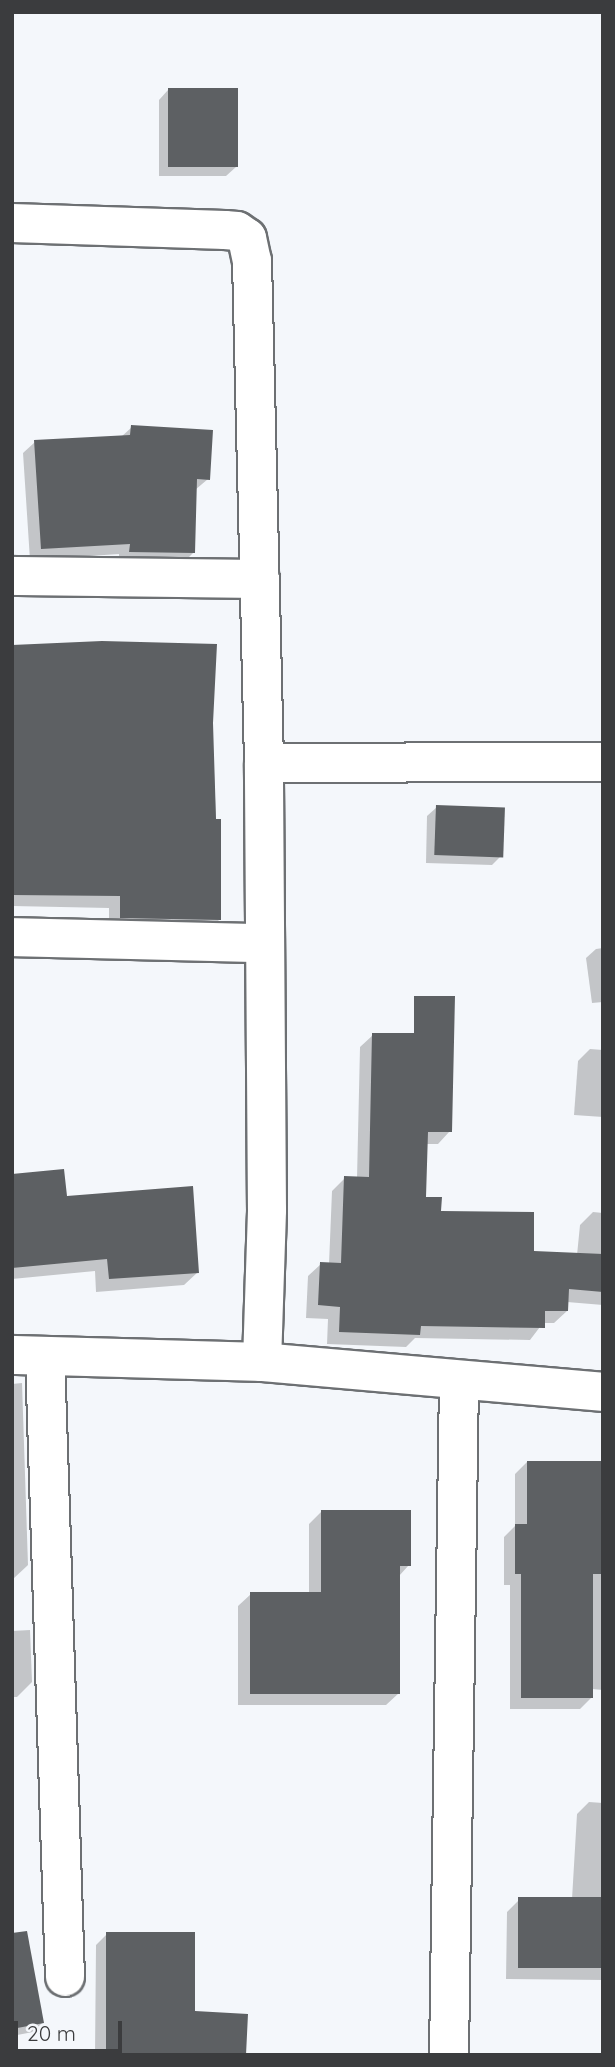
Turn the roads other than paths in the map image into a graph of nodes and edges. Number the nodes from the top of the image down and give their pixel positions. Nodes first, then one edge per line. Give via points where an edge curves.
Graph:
1 (12, 223) edge
2 (12, 576) edge
3 (260, 579) junction
4 (603, 762) edge
5 (264, 763) junction
6 (12, 937) edge
7 (265, 943) junction
8 (29, 1355) edge
9 (262, 1362) junction
10 (459, 1380) junction
11 (603, 1392) edge
12 (65, 1977) dead end
13 (449, 2055) edge

1 - 3 street via 225,230 247,238 252,261
2 - 3 street
3 - 5 street
4 - 5 street
5 - 7 street
6 - 7 street
7 - 9 street via 267,1222
8 - 9 street
8 - 12 street
9 - 10 street
10 - 11 street
10 - 13 street

